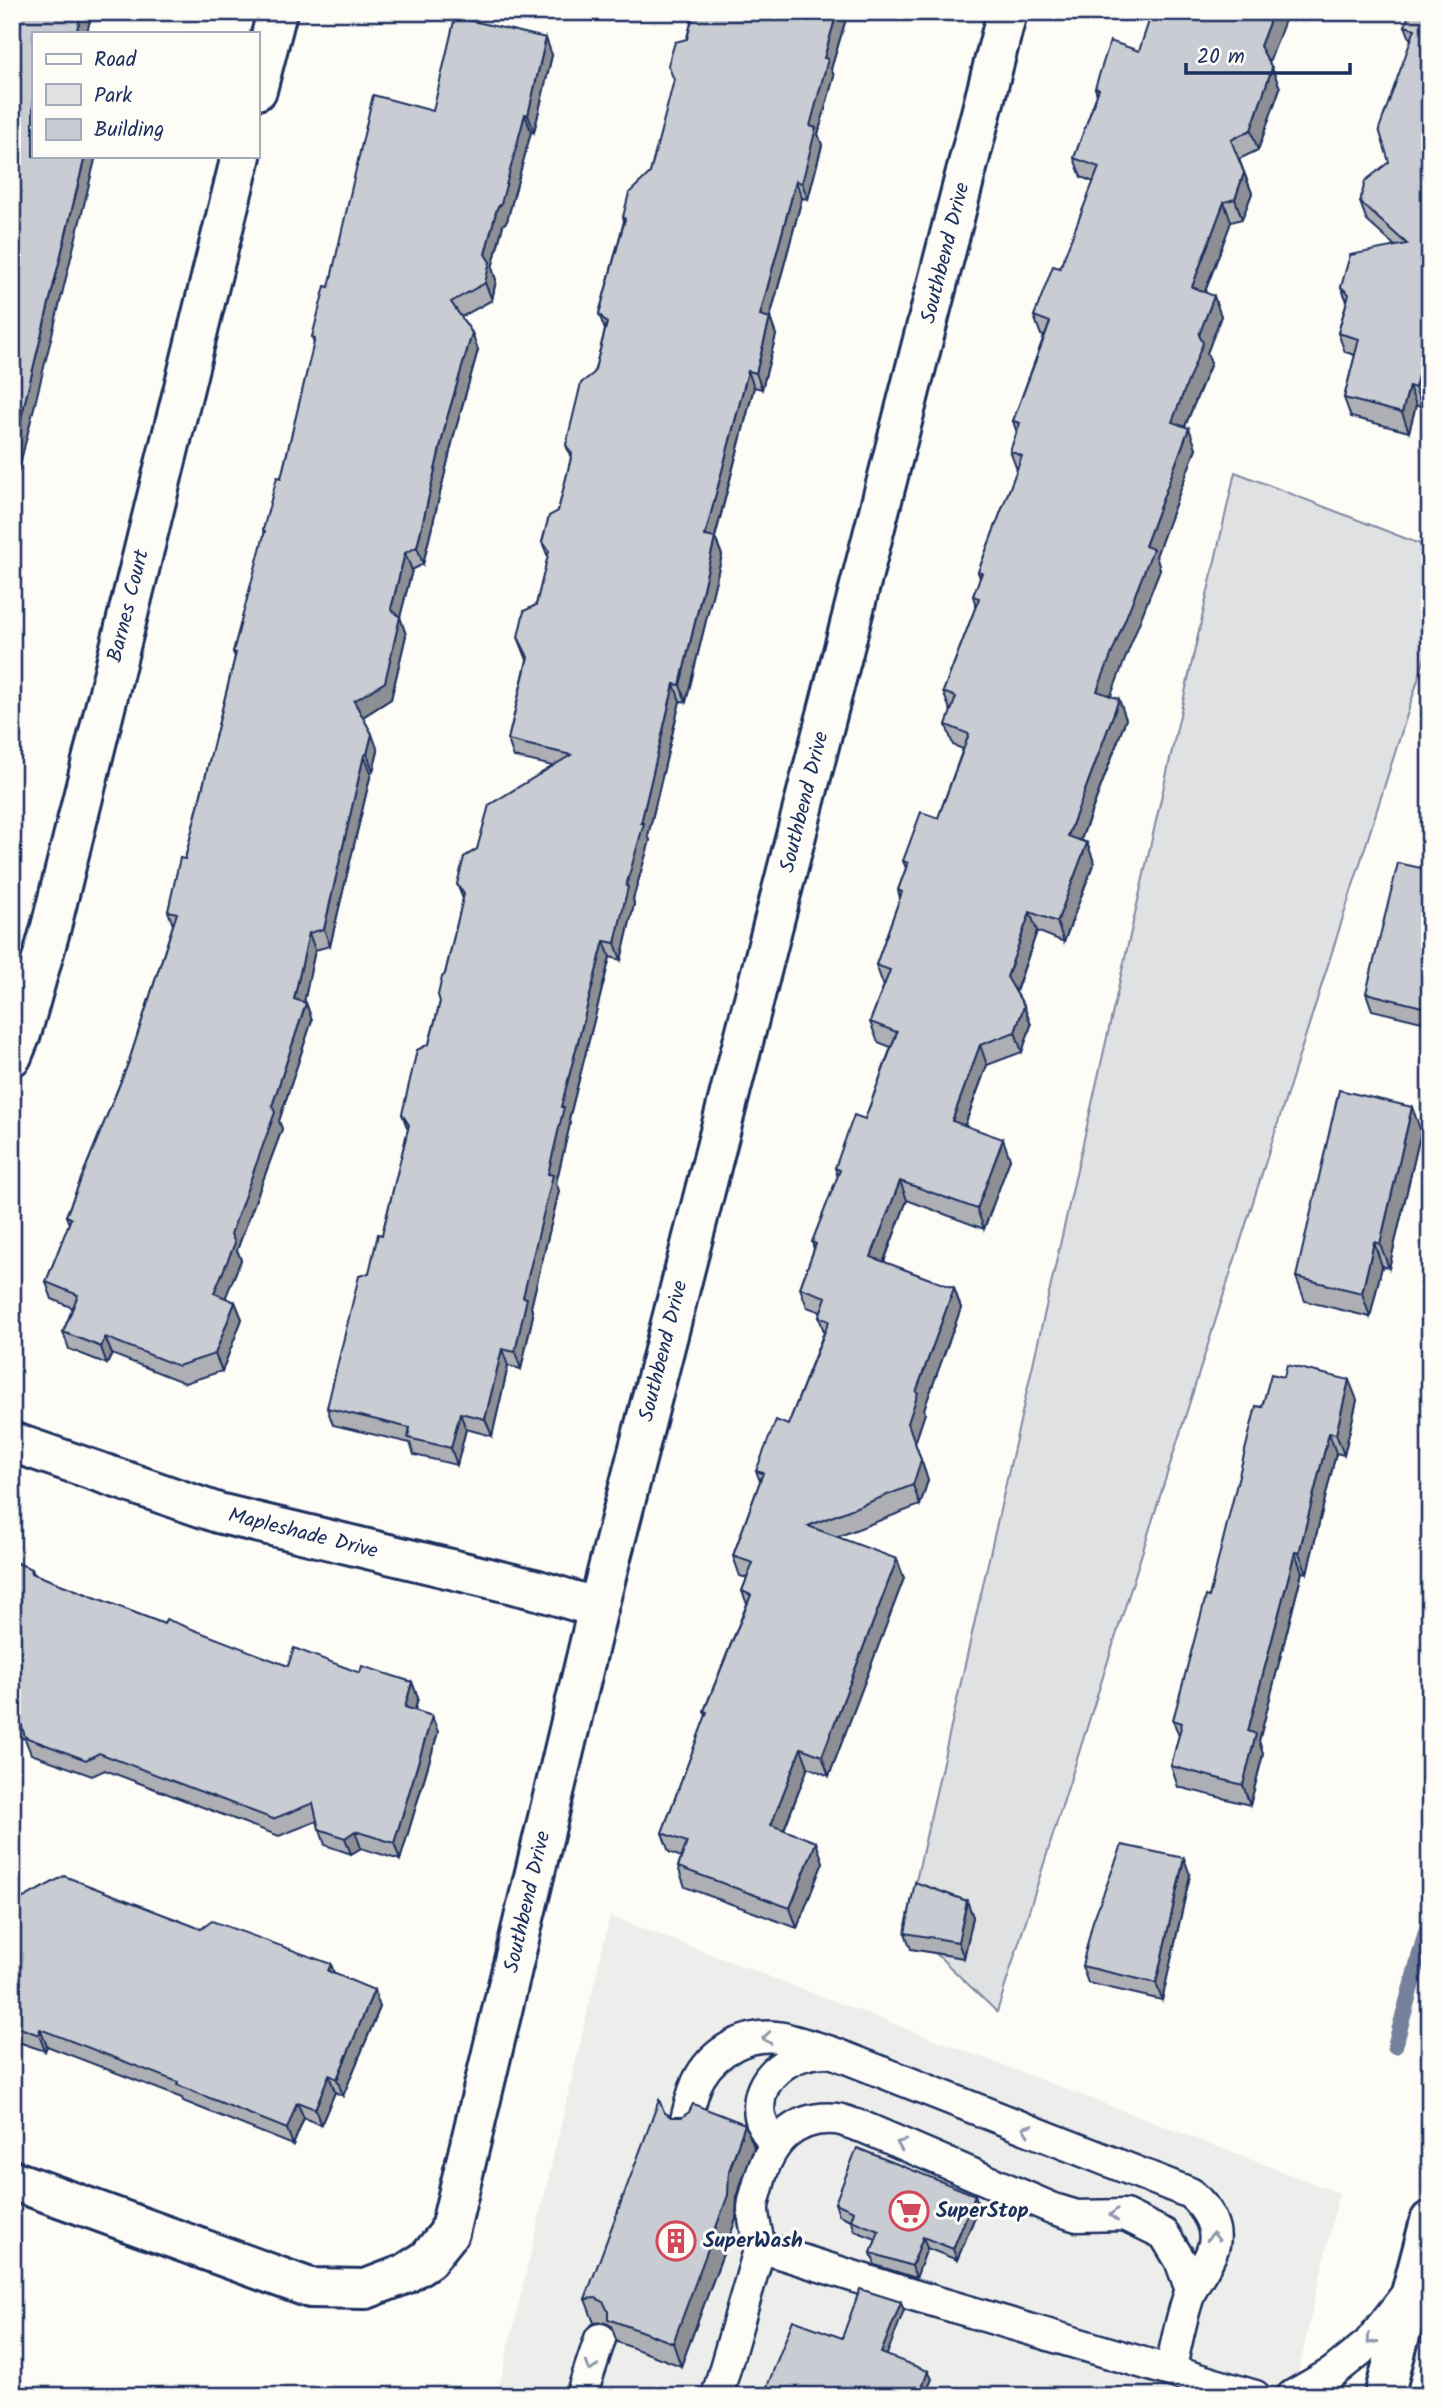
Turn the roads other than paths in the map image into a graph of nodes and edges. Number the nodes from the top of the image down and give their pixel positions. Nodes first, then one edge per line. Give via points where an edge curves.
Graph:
1 (277, 12) edge
2 (1007, 12) edge
3 (259, 82) edge
4 (241, 158) edge
5 (12, 1056) edge
6 (12, 1442) edge
7 (598, 1608) junction
8 (831, 2052) junction
9 (685, 2124) edge
10 (775, 2145) junction
11 (12, 2180) edge
12 (1430, 2221) edge
13 (760, 2247) junction
14 (1413, 2286) junction
15 (1191, 2290) junction
16 (600, 2339) edge
17 (1176, 2381) edge
18 (581, 2396) edge
19 (717, 2396) edge
20 (1255, 2396) edge
21 (1292, 2396) edge
22 (1384, 2396) edge

1 - 3 street
2 - 7 street, Southbend Drive
4 - 5 street, Barnes Court via 51,927
6 - 7 street, Mapleshade Drive via 218,1513
7 - 11 street, Southbend Drive via 449,2233 428,2259 366,2289 310,2288
8 -> 9 lane via 780,2037 746,2040 726,2048 698,2080
8 - 10 lane via 794,2057 767,2081 759,2097 760,2115
15 -> 8 lane via 1213,2249 1214,2233 1203,2204 1190,2193
10 - 13 lane via 762,2170 752,2209
15 -> 10 lane via 1164,2234 1125,2214 1077,2216 1054,2209 837,2119 798,2126
12 - 14 street
13 - 17 lane
13 - 19 lane
14 -> 21 lane via 1368,2344 1332,2373
14 - 22 street
15 - 17 lane
16 -> 18 lane
17 - 20 lane

